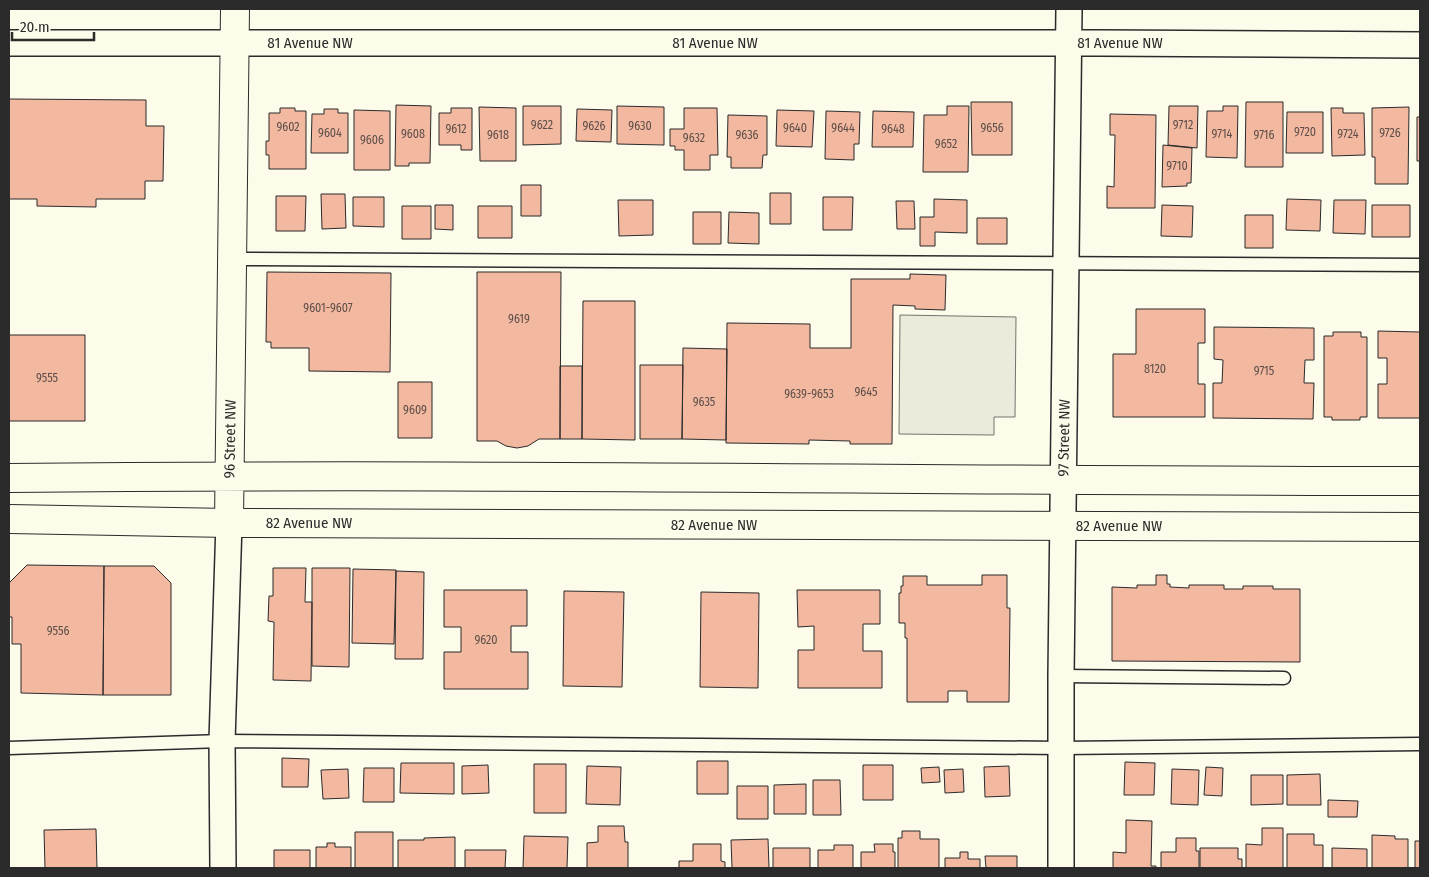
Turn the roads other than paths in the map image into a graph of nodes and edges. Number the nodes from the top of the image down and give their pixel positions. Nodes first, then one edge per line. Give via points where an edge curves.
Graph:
1 (235, 9) edge
2 (1069, 9) edge
3 (9, 43) edge
4 (1068, 43) junction
5 (234, 44) junction
6 (1420, 45) edge
7 (233, 258) junction
8 (1066, 264) junction
9 (1420, 265) edge
10 (230, 476) junction
11 (9, 478) edge
12 (1063, 481) junction
13 (1420, 481) edge
14 (9, 519) edge
15 (229, 523) junction
16 (1063, 526) junction
17 (1420, 527) edge
18 (1061, 676) junction
19 (1284, 678) dead end
20 (222, 741) junction
21 (1420, 744) edge
22 (9, 748) edge
23 (1061, 748) junction
24 (223, 868) edge
25 (1061, 868) edge

1 - 5 main road, 96 Street NW
2 - 4 street, 97 Street NW
3 - 5 street, 81 Avenue NW
4 - 5 street, 81 Avenue NW
4 - 6 street, 81 Avenue NW
4 - 8 street, 97 Street NW
5 - 7 main road, 96 Street NW
7 - 8 lane
7 - 10 main road, 96 Street NW
8 - 9 lane
8 - 12 street, 97 Street NW
10 - 11 main road
10 - 12 main road
10 - 15 main road, 96 Street NW
12 - 13 main road
12 - 16 street, 97 Street NW
14 - 15 main road, 82 Avenue NW
15 - 16 main road, 82 Avenue NW
15 - 20 street, 96 Street NW
16 - 17 main road, 82 Avenue NW
16 - 18 street, 97 Street NW
18 - 19 lane
18 - 23 street, 97 Street NW
20 - 22 lane
20 - 23 lane
20 - 24 street, 96 Street NW
21 - 23 lane
23 - 25 street, 97 Street NW

